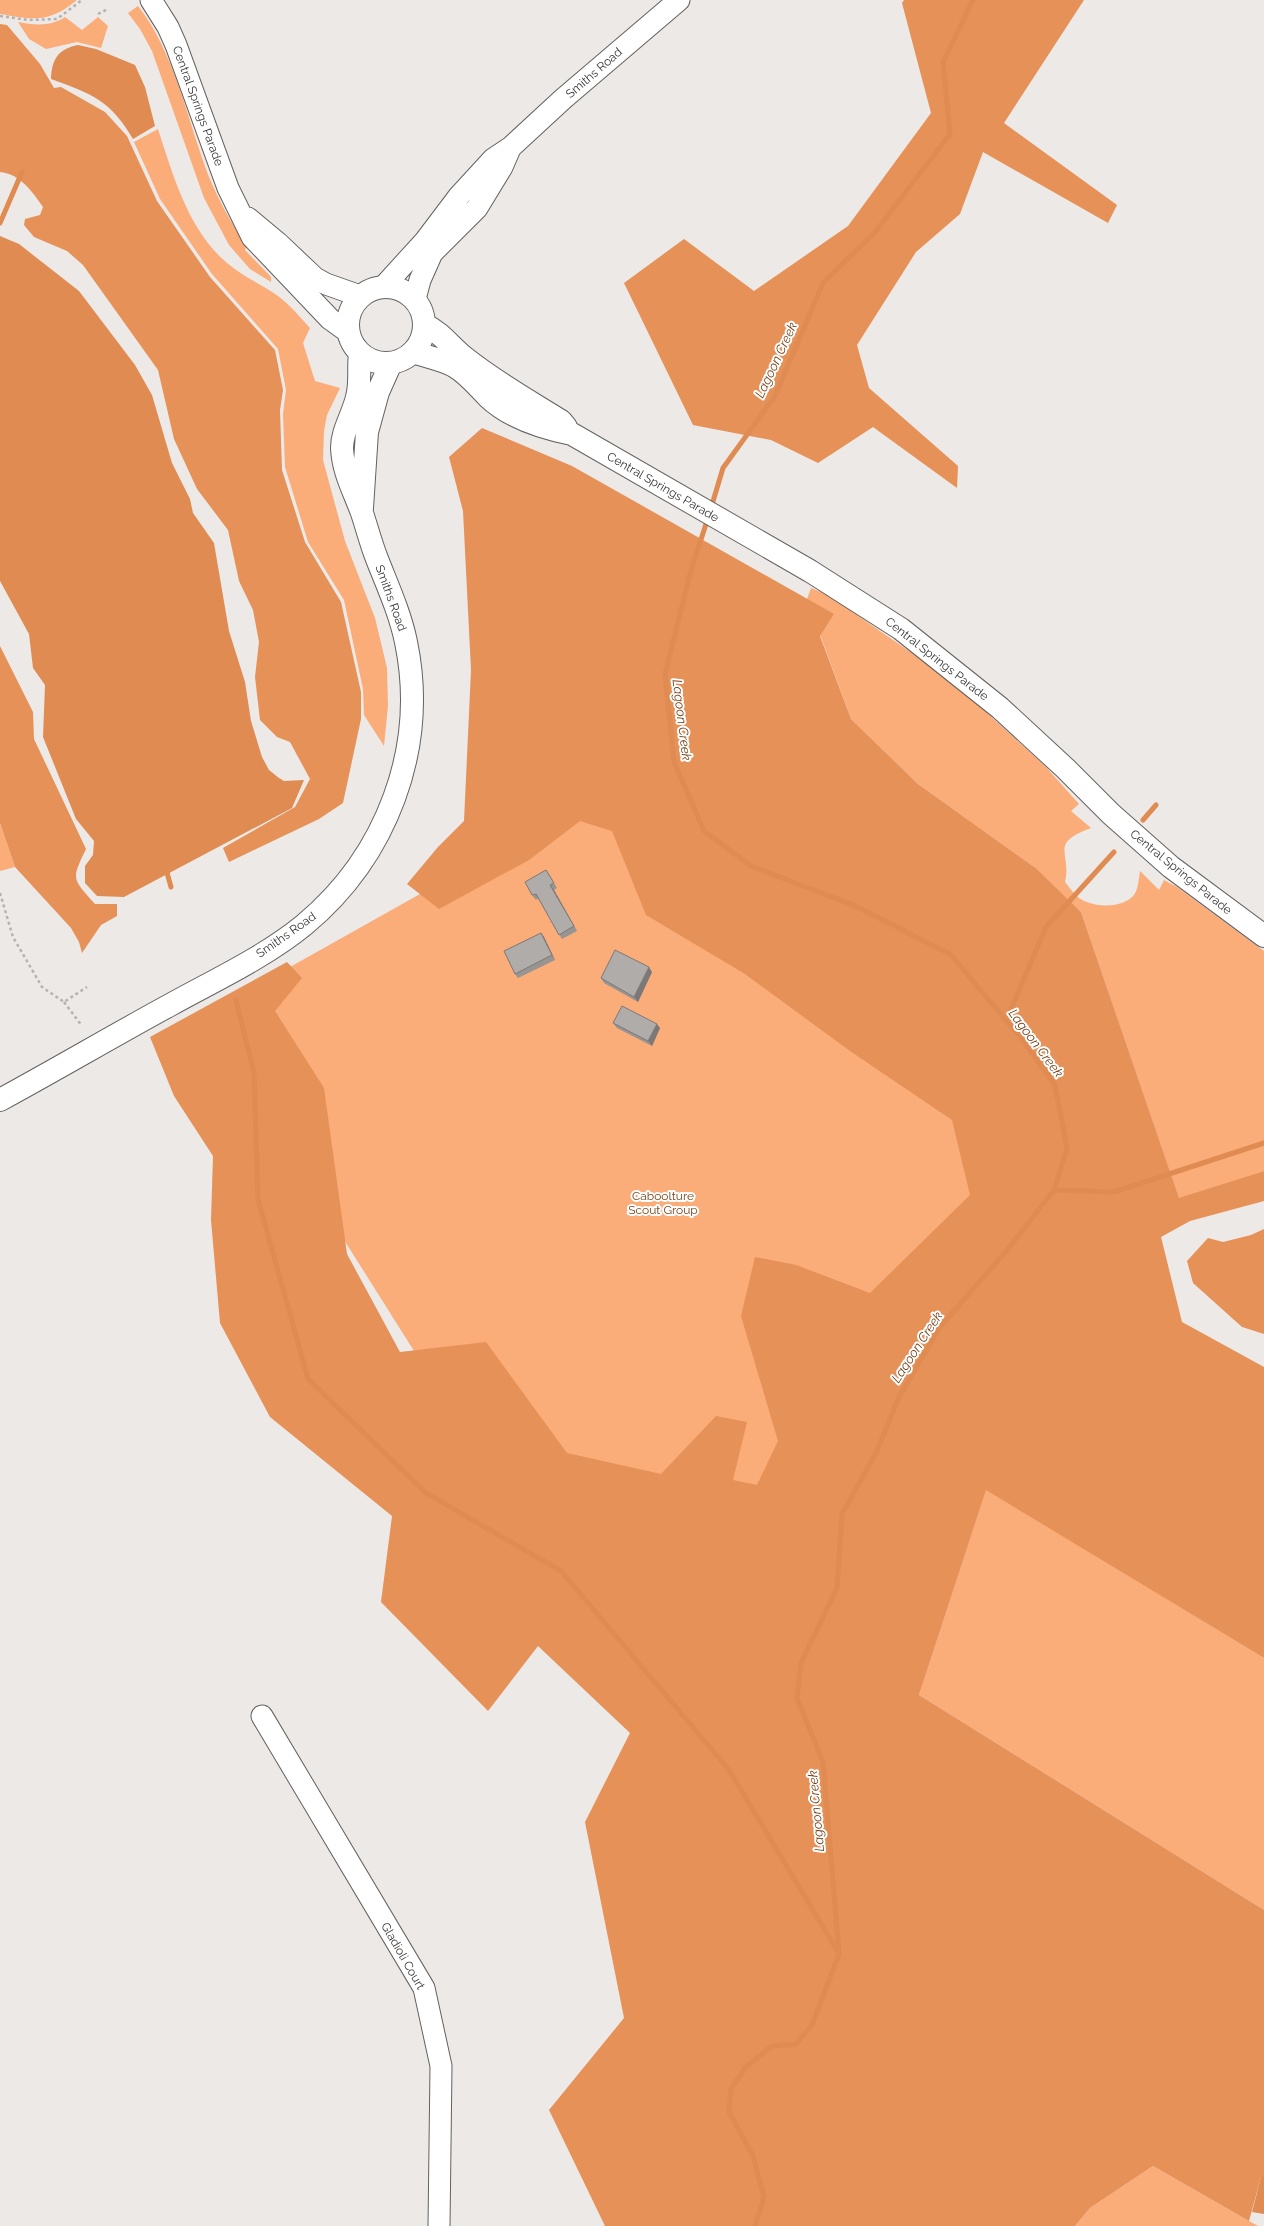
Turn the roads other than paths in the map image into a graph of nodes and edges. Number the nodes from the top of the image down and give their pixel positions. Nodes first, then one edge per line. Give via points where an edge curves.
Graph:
1 (151, 0) edge
2 (679, 0) edge
3 (511, 147) junction
4 (241, 213) junction
5 (384, 286) junction
6 (360, 296) junction
7 (415, 299) junction
8 (425, 325) junction
9 (348, 332) junction
10 (413, 352) junction
11 (360, 354) junction
12 (391, 363) junction
13 (572, 434) junction
14 (362, 513) junction
15 (1264, 936) edge
16 (0, 1100) edge
17 (262, 1716) dead end
18 (439, 2226) edge

1 - 4 street, Central Springs Parade via 176,44 228,188
2 - 3 street, Smiths Road
3 - 5 street, Smiths Road via 493,159 474,178 425,241
3 - 7 street, Smiths Road via 477,208 432,253
4 - 6 street, Central Springs Parade via 278,242 315,278
4 - 9 street, Central Springs Parade via 252,237 264,251 330,319
5 - 6 main road via 371,289
5 - 7 main road via 395,287
6 - 9 main road via 352,306
7 - 8 main road
8 - 10 main road via 420,344
8 - 13 main road, Central Springs Parade via 435,330 485,373 561,421
9 - 11 main road via 352,344
10 - 12 main road via 403,360
10 - 13 main road, Central Springs Parade via 453,366 488,397 515,416
11 - 12 main road via 380,363
11 - 14 main road, Smiths Road via 358,394 345,429 342,446 350,488
12 - 14 main road, Smiths Road via 378,392 367,432
13 - 15 main road, Central Springs Parade via 859,601 935,654 1035,739 1111,814 1165,862
14 - 16 main road, Smiths Road via 377,560 402,622 410,662 412,690 411,732 402,777 387,818 366,857 338,893 303,926 284,939
17 - 18 street, Gladioli Court via 424,1988 442,2066

